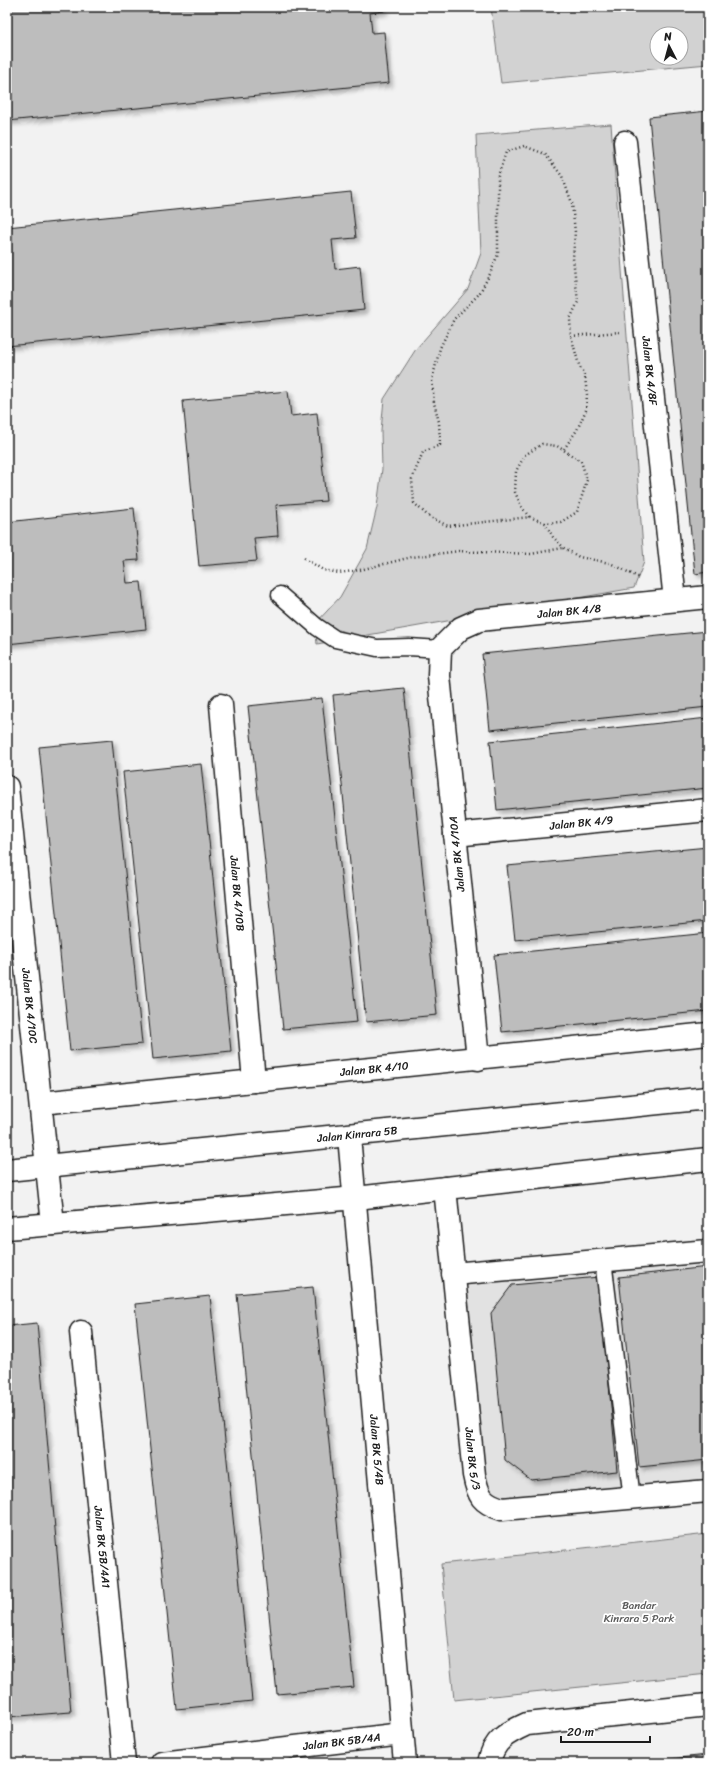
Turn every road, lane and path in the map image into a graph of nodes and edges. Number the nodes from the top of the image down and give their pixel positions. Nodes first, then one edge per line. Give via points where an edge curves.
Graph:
1 (625, 142) dead end
2 (622, 332) dead end
3 (571, 336) junction
4 (564, 449) junction
5 (530, 517) junction
6 (545, 523) junction
7 (564, 548) junction
8 (304, 558) dead end
9 (280, 595) dead end
10 (708, 597) edge
11 (672, 600) junction
12 (440, 649) junction
13 (221, 705) dead end
14 (7, 787) edge
15 (708, 810) edge
16 (455, 835) junction
17 (708, 1034) edge
18 (478, 1059) junction
19 (254, 1081) junction
20 (708, 1098) edge
21 (41, 1103) junction
22 (349, 1136) junction
23 (708, 1159) edge
24 (47, 1166) junction
25 (7, 1170) edge
26 (445, 1188) junction
27 (356, 1198) junction
28 (53, 1224) junction
29 (7, 1228) edge
30 (708, 1251) edge
31 (603, 1260) junction
32 (453, 1274) junction
33 (82, 1332) dead end
34 (708, 1492) edge
35 (632, 1499) junction
36 (708, 1705) edge
37 (402, 1734) junction
38 (124, 1763) edge
39 (162, 1763) edge
40 (405, 1763) edge
41 (489, 1763) edge

1 - 11 street, Jalan BK 4/8F
2 - 3 path
3 - 4 path via 579,366 585,377 587,402 580,423
3 - 5 path via 570,319 578,302 572,203 562,176 545,154 524,146 506,152 498,176 498,254 490,274 479,294 454,319 438,354 432,380 440,445 423,452 412,479 414,503 428,516 448,526
4 - 5 path via 542,444 525,455 516,471 515,492 521,506
4 - 6 path via 582,461 587,480 584,496 577,512 561,522
5 - 6 path
6 - 7 path via 553,537
7 - 8 path via 531,554 459,551 412,557 339,573 323,570
7 - 11 path via 579,557 610,563 624,569 660,588
9 - 12 lane via 335,639 377,648
10 - 11 street, Jalan BK 4/8
11 - 12 street, Jalan BK 4/8 via 479,620 461,628
12 - 16 street, Jalan BK 4/10A via 439,676
13 - 19 street, Jalan BK 4/10B
14 - 21 street, Jalan BK 4/10C
15 - 16 street, Jalan BK 4/9
16 - 18 street, Jalan BK 4/10A
17 - 18 street, Jalan BK 4/10
18 - 19 street, Jalan BK 4/10
19 - 21 street, Jalan BK 4/10
20 - 22 street, Jalan Kinrara 5B
21 - 24 street, Jalan BK 4/10C
22 - 24 street, Jalan Kinrara 5B
22 - 27 street, Jalan BK 5/4B
23 - 26 street
24 - 25 street, Jalan Kinrara 5B
24 - 28 street, Jalan BK 4/10C
26 - 27 street
26 - 32 street, Jalan BK 5/3
27 - 28 street
27 - 37 street, Jalan BK 5/4B
28 - 29 street
30 - 31 street
31 - 32 street
31 - 35 lane
32 - 35 street, Jalan BK 5/3 via 474,1475 481,1498 490,1506 502,1509
33 - 38 street, Jalan BK 5B/4A1
34 - 35 street, Jalan BK 5/3
36 - 41 street via 527,1724 506,1734 491,1752
37 - 39 street, Jalan BK 5B/4A
37 - 40 street, Jalan BK 5/4B

